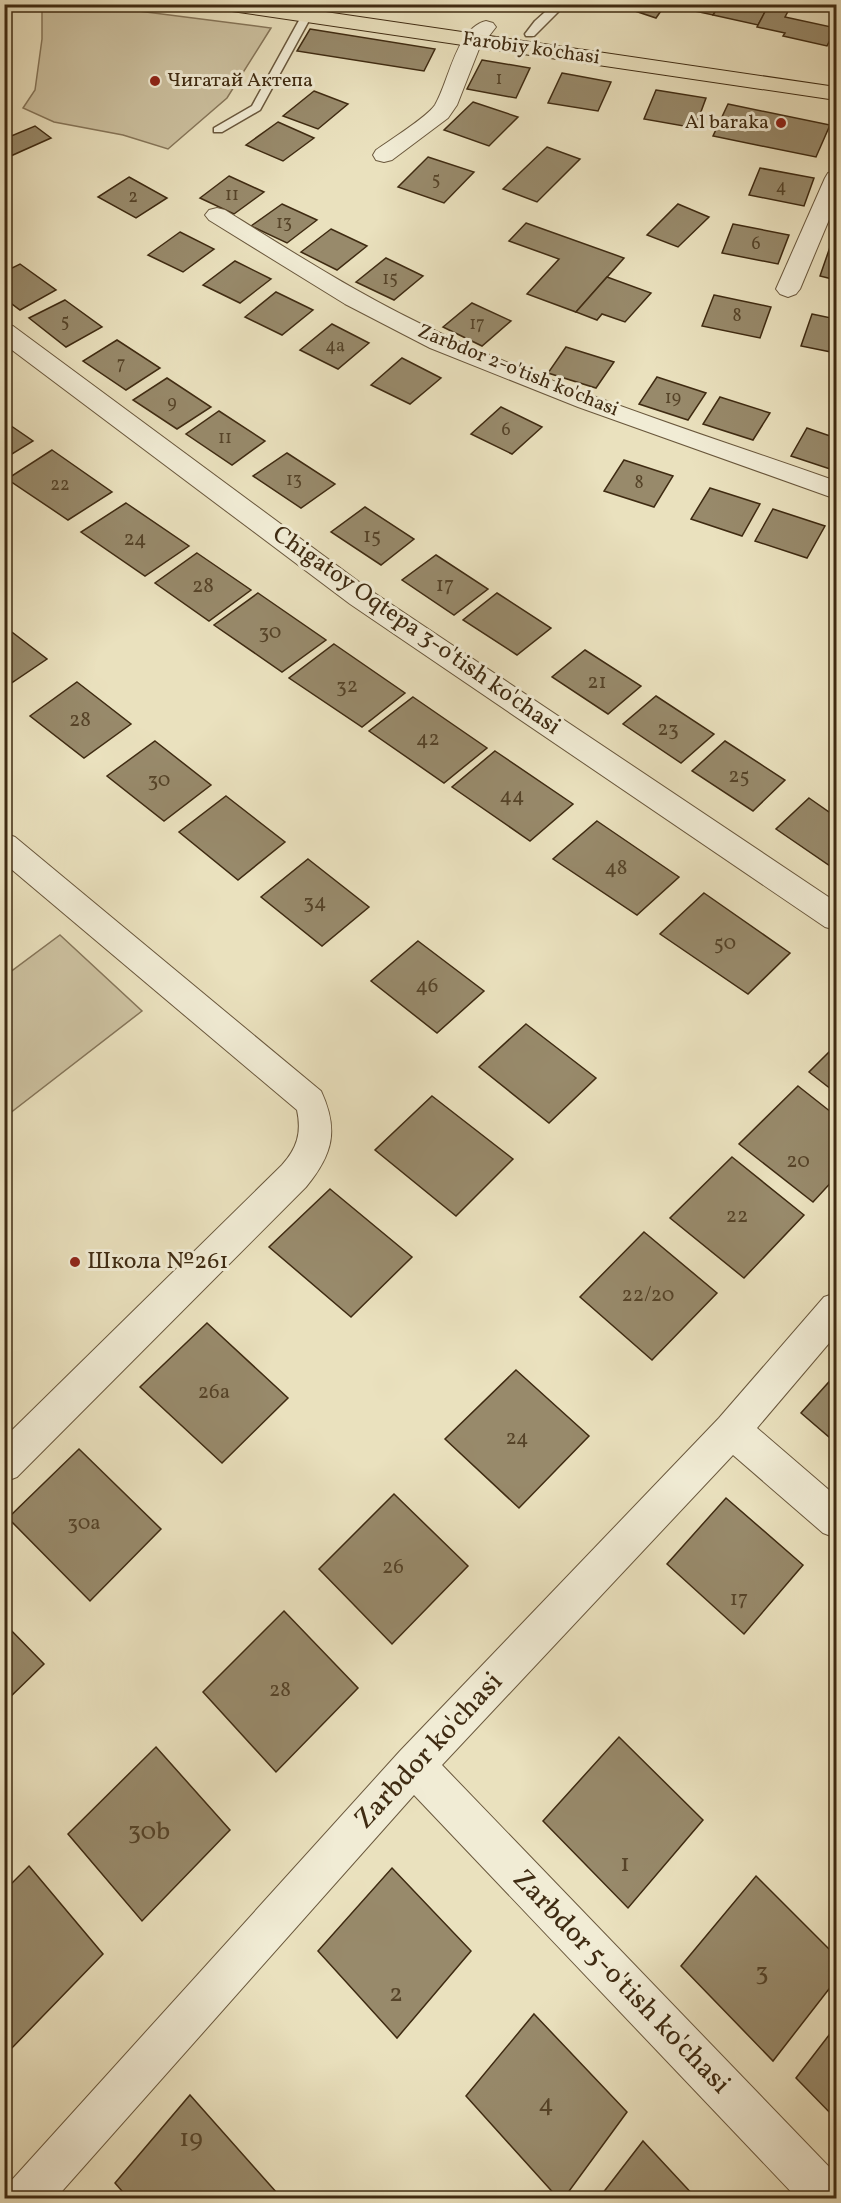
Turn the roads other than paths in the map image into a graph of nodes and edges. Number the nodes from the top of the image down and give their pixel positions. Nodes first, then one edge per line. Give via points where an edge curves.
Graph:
1 (225, 4) edge
2 (334, 4) edge
3 (561, 4) edge
4 (308, 10) edge
5 (481, 34) junction
6 (530, 34) junction
7 (837, 79) edge
8 (837, 94) edge
9 (218, 130) dead end
10 (384, 155) dead end
11 (837, 178) edge
12 (218, 215) dead end
13 (788, 289) dead end
14 (4, 332) edge
15 (837, 490) edge
16 (4, 845) edge
17 (837, 918) edge
18 (837, 1309) edge
19 (732, 1430) junction
20 (4, 1464) edge
21 (837, 1520) edge
22 (414, 1765) junction
23 (26, 2199) edge
24 (828, 2199) edge

1 - 4 main road, Farobiy ko'chasi
2 - 5 main road, Farobiy ko'chasi
3 - 6 lane
4 - 5 main road, Farobiy ko'chasi
4 - 9 lane via 256,108
5 - 6 main road, Farobiy ko'chasi
5 - 8 main road, Farobiy ko'chasi
5 - 10 street via 469,48 440,113
6 - 7 main road, Farobiy ko'chasi
11 - 13 street
12 - 15 street, Zarbdor 2-o'tish ko'chasi via 353,298 439,342 627,416
14 - 17 street, Chigatoy Oqtepa 3-o'tish ko'chasi via 360,597
16 - 20 street via 309,1101 316,1131 312,1150 294,1176
18 - 19 street, Zarbdor ko'chasi
19 - 21 street
19 - 22 street, Zarbdor ko'chasi
22 - 23 street, Zarbdor ko'chasi
22 - 24 street, Zarbdor 5-o'tish ko'chasi

